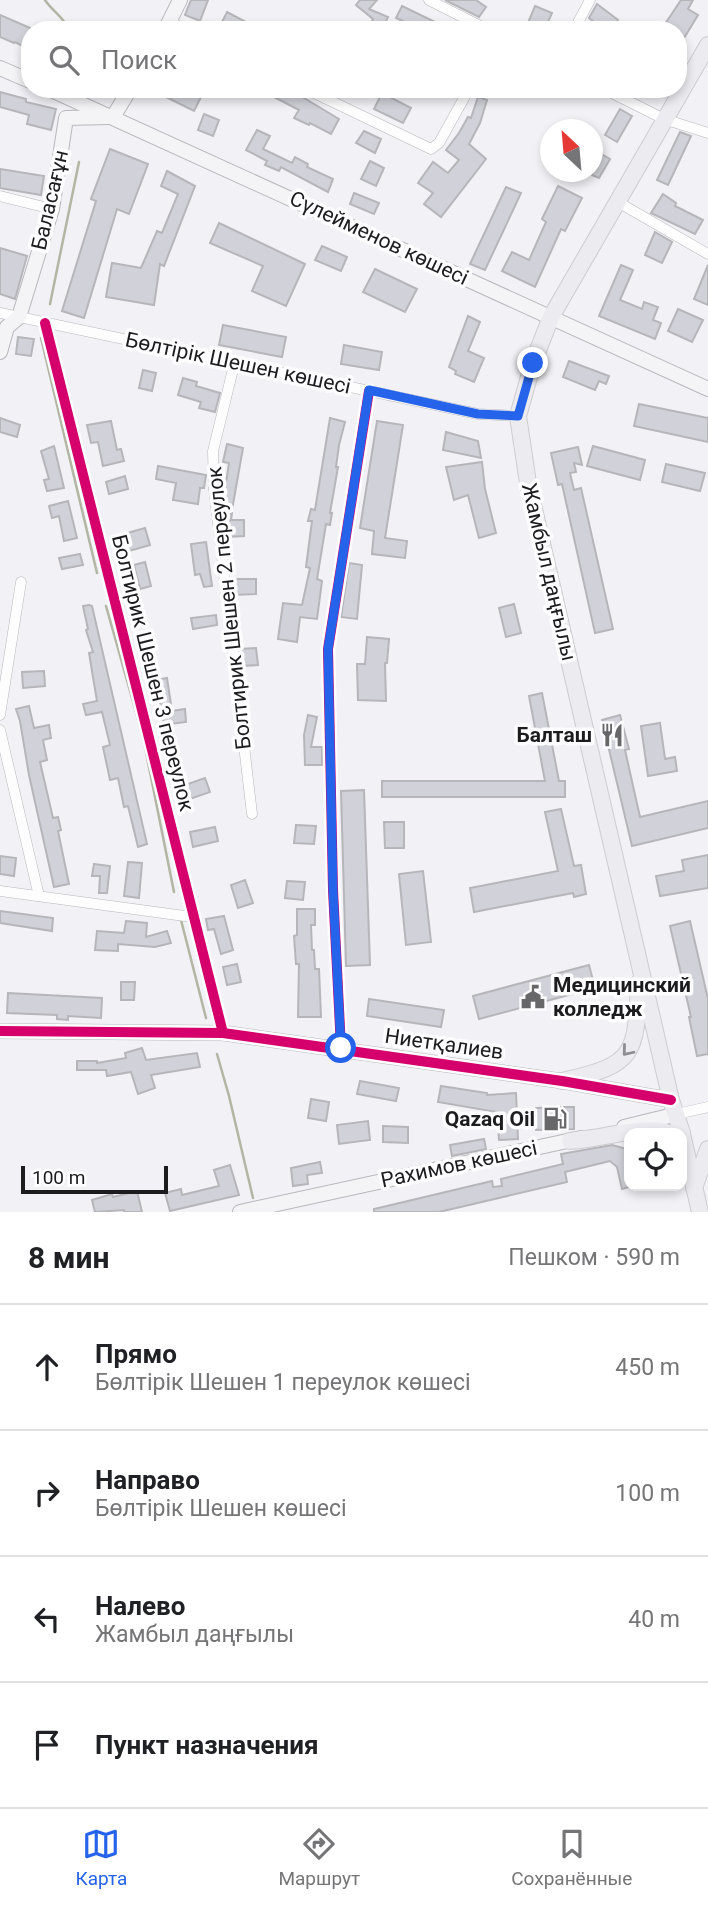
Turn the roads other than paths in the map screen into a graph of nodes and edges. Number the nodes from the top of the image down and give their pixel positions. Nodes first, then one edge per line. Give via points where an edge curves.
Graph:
1 (180, 0) edge
2 (429, 0) edge
3 (590, 0) edge
4 (170, 21) edge
5 (470, 21) edge
6 (579, 21) edge
7 (708, 45) edge
8 (0, 68) edge
9 (21, 77) edge
10 (687, 80) edge
11 (70, 98) edge
12 (125, 98) edge
13 (325, 98) edge
14 (464, 98) edge
15 (622, 98) edge
16 (676, 98) edge
17 (113, 117) junction
18 (664, 119) junction
19 (708, 133) edge
20 (0, 197) edge
21 (617, 201) junction
22 (52, 208) junction
23 (708, 254) edge
24 (0, 313) edge
25 (19, 317) junction
26 (551, 317) junction
27 (46, 323) junction
28 (0, 352) edge
29 (234, 362) junction
30 (708, 389) edge
31 (369, 390) junction
32 (518, 416) junction
33 (20, 582) dead end
34 (0, 715) edge
35 (0, 730) edge
36 (252, 814) dead end
37 (0, 891) edge
38 (39, 896) junction
39 (192, 917) junction
40 (640, 962) junction
41 (0, 1031) edge
42 (223, 1033) junction
43 (341, 1048) junction
44 (562, 1081) junction
45 (674, 1107) junction
46 (708, 1107) edge
47 (679, 1128) edge
48 (624, 1134) edge
49 (569, 1141) junction
50 (708, 1149) edge
51 (687, 1159) edge
52 (694, 1188) junction
53 (240, 1212) edge
54 (700, 1212) edge

1 - 4 street
2 - 5 street
3 - 6 street
7 - 10 main road, Жамбыл даңғылы
8 - 9 street
11 - 17 street, Сүлейменов көшесі
12 - 17 street
13 - 14 street via 431,149
15 - 18 street
16 - 18 main road, Жамбыл даңғылы
17 - 22 street, Баласағұн via 66,118
17 - 26 street, Сүлейменов көшесі
18 - 19 street
18 - 21 main road, Жамбыл даңғылы
20 - 22 street
21 - 23 street
21 - 26 main road, Жамбыл даңғылы
22 - 25 street, Баласағұн
24 - 25 street, Бөлтірік Шешен көшесі
25 - 27 street, Бөлтірік Шешен көшесі
25 - 28 street, Баласағұн via 7,327
26 - 30 street, Сүлейменов көшесі
26 - 32 main road, Жамбыл даңғылы
27 - 29 street, Бөлтірік Шешен көшесі
27 - 39 street, Болтирик Шешен 3 переулок
29 - 31 street, Бөлтірік Шешен көшесі
29 - 36 street, Болтирик Шешен 2 переулок via 213,451 214,489
31 - 32 street, Бөлтірік Шешен көшесі via 478,414
31 - 43 street via 328,649
32 - 40 main road, Жамбыл даңғылы via 528,483
33 - 34 street
35 - 38 street
37 - 38 street
38 - 39 street
39 - 42 street, Болтирик Шешен 3 переулок
40 -> 44 main road via 635,1042 614,1065
40 - 45 main road, Жамбыл даңғылы
41 - 42 street, Ниетқалиев
42 - 43 street, Ниетқалиев
43 - 44 street, Ниетқалиев
44 - 45 street, Ниетқалиев
45 - 46 street
45 - 47 main road, Жамбыл даңғылы
45 - 49 street, Рахимов көшесі
48 - 49 main road
49 - 53 street, Рахимов көшесі
50 - 52 main road
51 - 52 main road, Жамбыл даңғылы
52 - 54 main road, Жамбыл даңғылы

